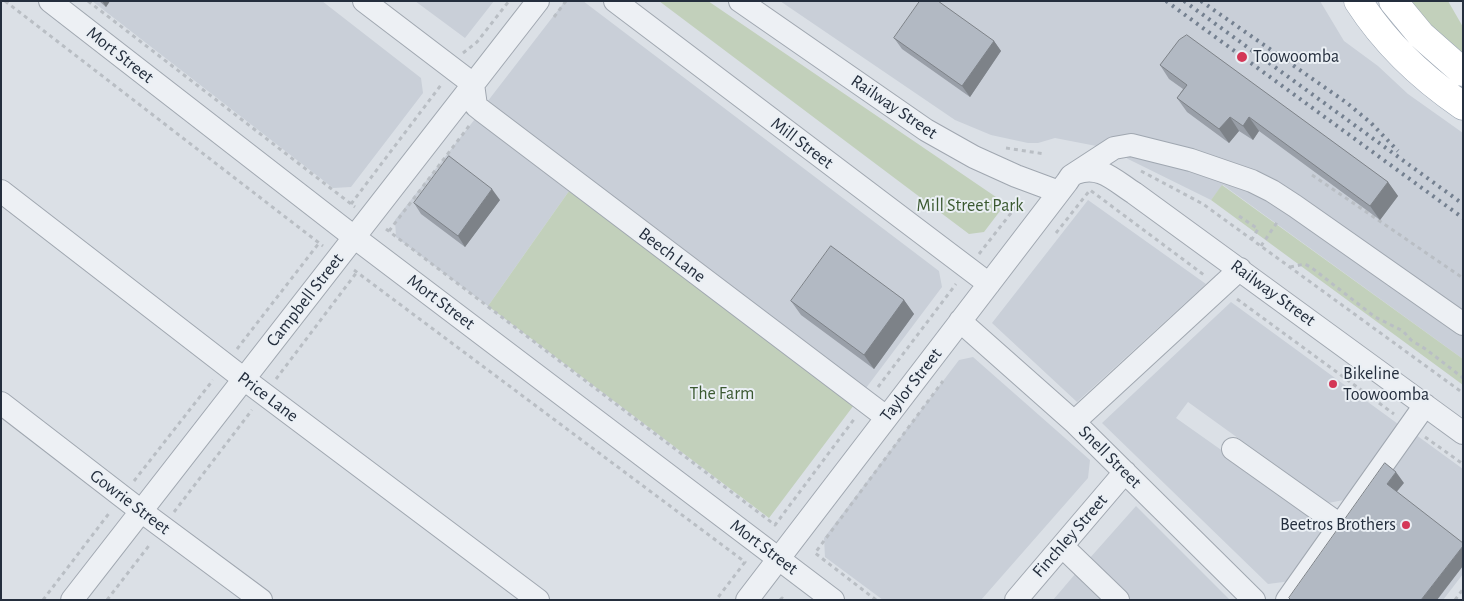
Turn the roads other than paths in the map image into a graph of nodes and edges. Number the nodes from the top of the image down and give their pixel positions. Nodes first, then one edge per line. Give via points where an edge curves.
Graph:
1 (50, 1) edge
2 (364, 1) edge
3 (538, 1) edge
4 (615, 1) edge
5 (740, 1) edge
6 (1358, 1) edge
7 (1392, 1) edge
8 (1463, 72) edge
9 (473, 84) junction
10 (1463, 106) edge
11 (1076, 173) junction
12 (1, 191) edge
13 (1059, 192) junction
14 (354, 237) junction
15 (1240, 269) junction
16 (989, 284) junction
17 (960, 321) junction
18 (1463, 324) edge
19 (244, 379) junction
20 (1, 403) edge
21 (1425, 405) junction
22 (886, 417) junction
23 (1074, 422) junction
24 (1463, 433) edge
25 (1233, 449) dead end
26 (1125, 472) junction
27 (142, 511) junction
28 (1340, 525) junction
29 (1062, 546) junction
30 (779, 558) junction
31 (72, 600) edge
32 (261, 600) edge
33 (538, 600) edge
34 (747, 600) edge
35 (833, 600) edge
36 (1016, 600) edge
37 (1118, 600) edge
38 (1254, 600) edge
39 (1286, 600) edge

1 - 14 street, Mort Street
2 - 9 street
3 - 9 street, Campbell Street
4 - 16 street, Mill Street
5 - 13 street, Railway Street via 926,130 982,161
6 - 10 main road via 1401,54 1428,80
7 - 8 main road via 1421,35
9 - 14 street, Campbell Street via 360,211
9 - 22 street, Beech Lane via 476,106
11 - 13 street, Taylor Street
11 - 15 street, Railway Street via 1090,169 1101,171
11 - 18 street, Taylor Street via 1114,148 1131,145 1191,160 1252,181 1295,206
12 - 19 street, Price Lane
13 - 16 street, Taylor Street
14 - 19 street, Campbell Street
14 - 30 street, Mort Street
15 - 21 street, Railway Street
15 - 23 street
16 - 17 street, Taylor Street
17 - 22 street, Taylor Street
17 - 23 street, Snell Street
19 - 27 street, Campbell Street
19 - 33 street, Price Lane
20 - 27 street, Gowrie Street
21 - 24 street, Railway Street
21 - 28 street
22 - 30 street, Taylor Street
23 - 26 street, Snell Street
25 - 28 street
26 - 29 street, Finchley Street
26 - 38 street, Snell Street
27 - 31 street, Campbell Street
27 - 32 street, Gowrie Street
28 - 39 street
29 - 36 street, Finchley Street
29 - 37 street
30 - 34 street, Taylor Street
30 - 35 street, Mort Street

